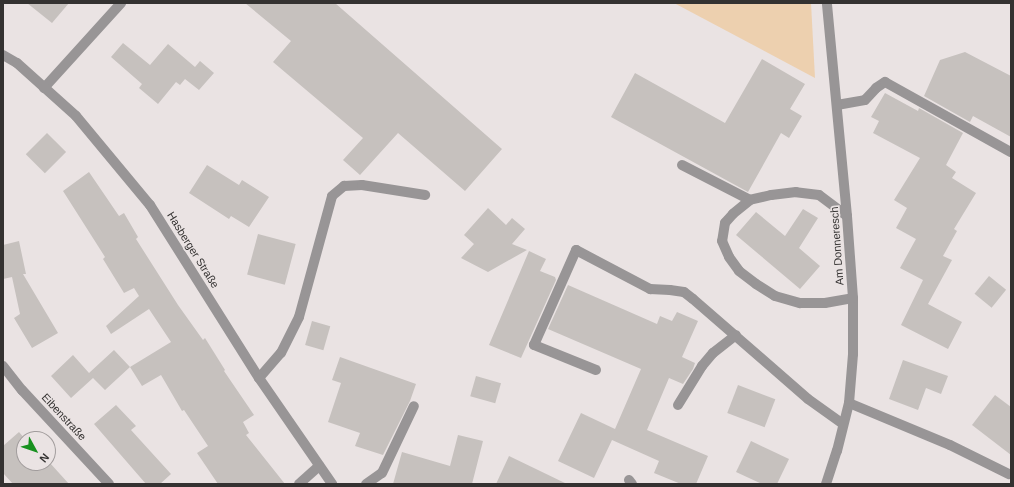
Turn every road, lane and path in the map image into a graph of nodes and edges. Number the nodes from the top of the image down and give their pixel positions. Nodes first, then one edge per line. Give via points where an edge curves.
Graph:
1 (121, 3) edge
2 (827, 3) edge
3 (3, 55) edge
4 (44, 88) junction
5 (837, 105) junction
6 (1011, 152) edge
7 (682, 165) dead end
8 (424, 195) dead end
9 (750, 200) junction
10 (848, 216) junction
11 (853, 298) junction
12 (736, 335) junction
13 (3, 366) edge
14 (596, 370) dead end
15 (259, 378) junction
16 (849, 403) junction
17 (678, 405) dead end
18 (414, 406) dead end
19 (843, 424) junction
20 (319, 466) junction
21 (1009, 474) dead end
22 (109, 484) edge
23 (299, 484) edge
24 (332, 484) edge
25 (366, 484) edge
26 (826, 484) edge

1 - 4 street
2 - 5 street, Am Donneresch
3 - 4 street, Hasberger Straße via 17,63
4 - 15 street, Hasberger Straße via 76,116 150,205
5 - 6 street via 865,100 885,82
5 - 10 street, Am Donneresch
7 - 9 street
8 - 15 street via 362,185 344,186 332,196 299,317 281,353
9 - 10 street via 796,192 819,195
9 - 11 street via 725,223 722,241 729,257 739,270 775,296 800,303 825,303
10 - 11 street, Am Donneresch
11 - 16 street, Am Donneresch
12 - 14 street via 684,292 650,290 576,250 534,345
12 - 17 street via 702,366
12 - 19 street via 808,399
13 - 22 street, Eibenstraße
15 - 20 street, Hasberger Straße
16 - 19 street, Am Donneresch
16 - 21 street via 950,445
18 - 25 street via 382,473
19 - 26 street, Am Donneresch
20 - 23 street
20 - 24 street, Hasberger Straße

